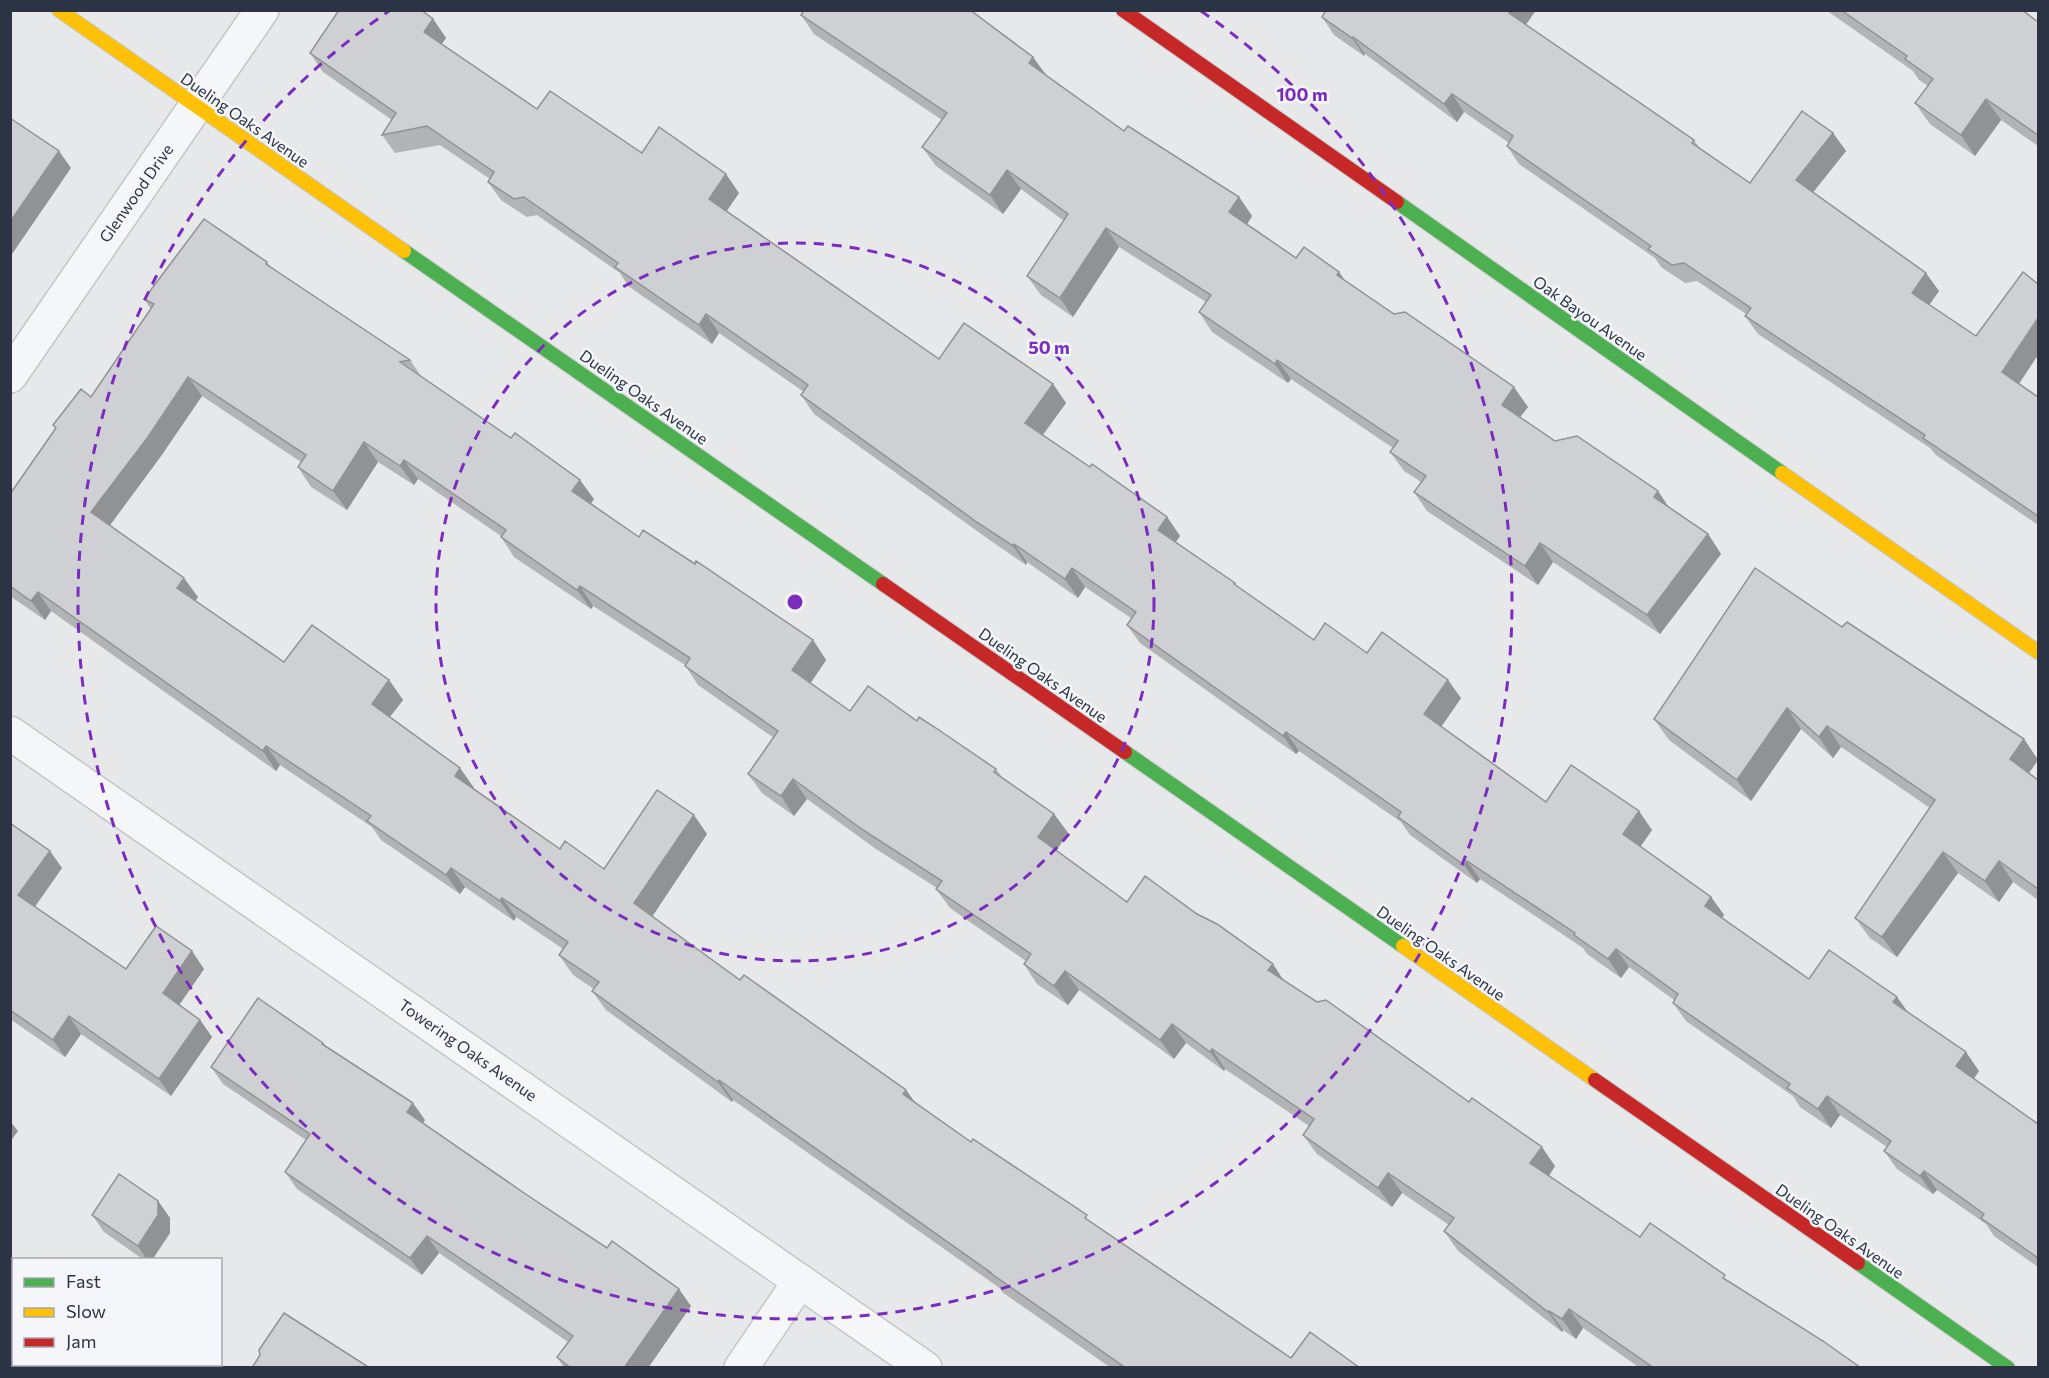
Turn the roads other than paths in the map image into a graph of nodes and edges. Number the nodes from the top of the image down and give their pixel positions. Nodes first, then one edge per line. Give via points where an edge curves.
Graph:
1 (58, 10) edge
2 (262, 10) edge
3 (1123, 10) edge
4 (196, 105) junction
5 (10, 376) edge
6 (2038, 652) edge
7 (10, 733) edge
8 (800, 1281) junction
9 (741, 1368) edge
10 (925, 1368) edge
11 (2008, 1368) edge

1 - 4 street, Dueling Oaks Avenue
2 - 4 street, Glenwood Drive
3 - 6 street, Oak Bayou Avenue
4 - 5 street, Glenwood Drive
4 - 11 street, Dueling Oaks Avenue
7 - 8 street, Towering Oaks Avenue
8 - 9 street
8 - 10 street, Towering Oaks Avenue

